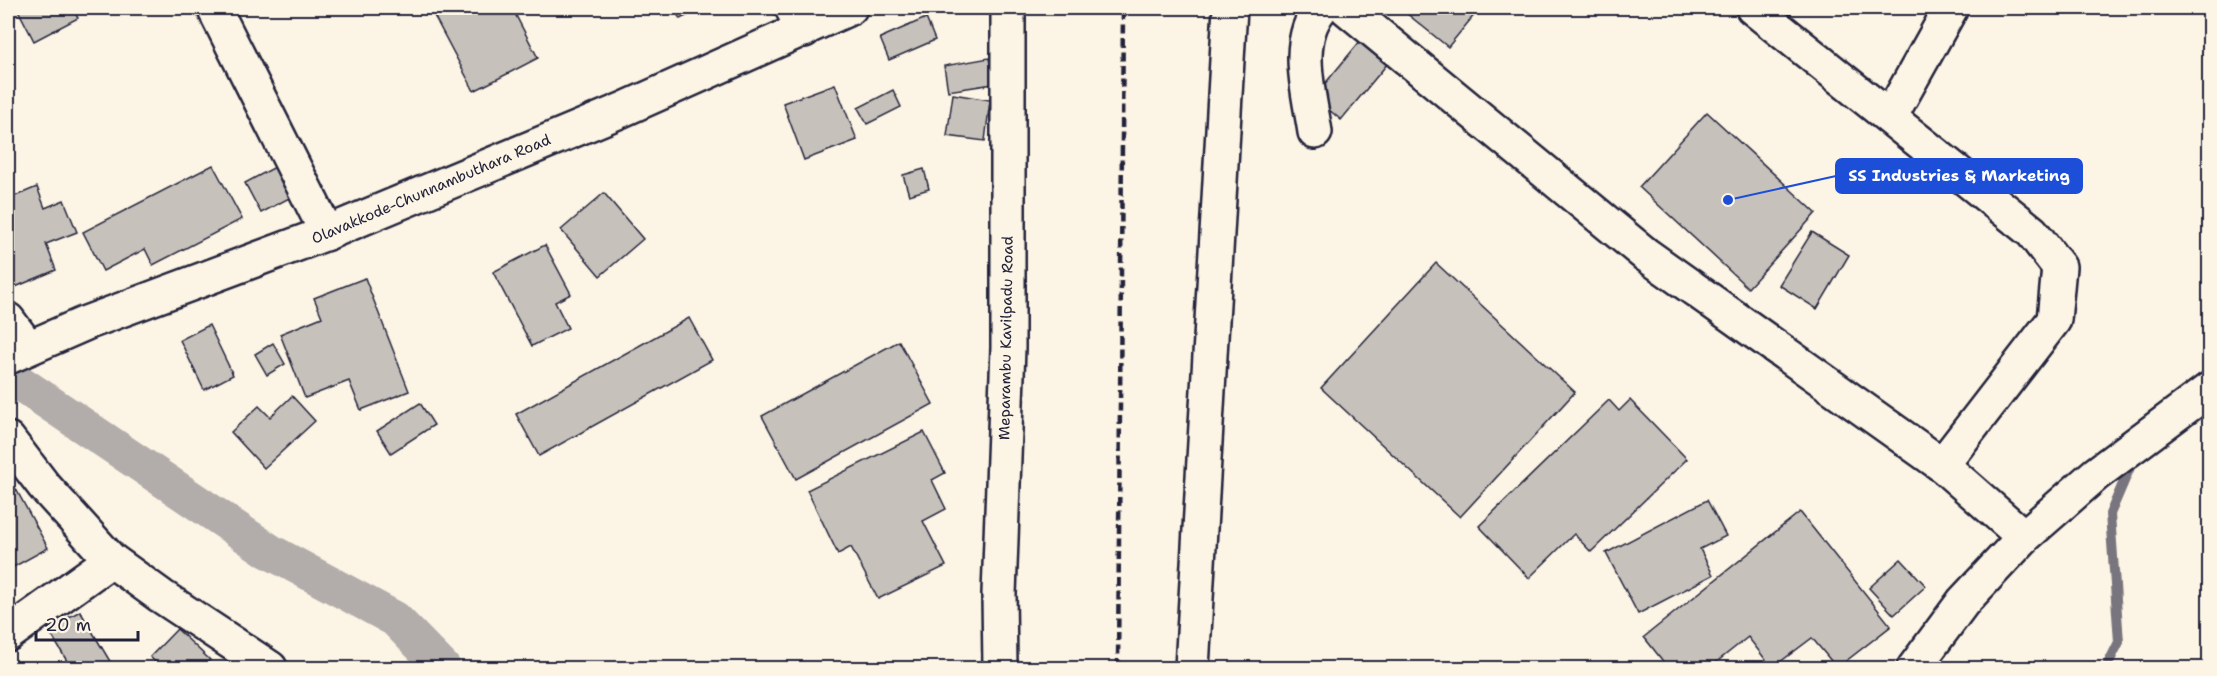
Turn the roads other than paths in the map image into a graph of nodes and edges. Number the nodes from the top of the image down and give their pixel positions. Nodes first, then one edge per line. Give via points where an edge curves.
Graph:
1 (214, 8) edge
2 (850, 8) edge
3 (1008, 8) edge
4 (1230, 8) edge
5 (1321, 8) edge
6 (1346, 8) edge
7 (1753, 8) edge
8 (1952, 8) edge
9 (798, 19) edge
10 (1890, 117) junction
11 (1315, 132) dead end
12 (327, 233) junction
13 (8, 320) edge
14 (17, 353) edge
15 (2210, 389) edge
16 (8, 439) edge
17 (1942, 465) junction
18 (2024, 537) junction
19 (111, 560) junction
20 (8, 634) edge
21 (270, 669) edge
22 (1000, 669) edge
23 (1192, 669) edge
24 (1914, 669) edge

1 - 12 street
2 - 9 street, Olavakkode-Chunnambuthara Road
3 - 22 street, Meparambu Kavilpadu Road via 1008,348
4 - 23 street
5 - 11 street via 1310,21 1304,59
6 - 17 street via 1645,254
7 - 10 street
8 - 10 street
9 - 12 street, Olavakkode-Chunnambuthara Road
10 - 17 street via 2032,232 2059,267 2054,320
12 - 14 street, Olavakkode-Chunnambuthara Road via 86,323
13 - 14 street
15 - 18 street via 2096,474
16 - 19 street via 44,486
17 - 18 street
18 - 24 street via 1963,602
19 - 20 street
19 - 21 street

